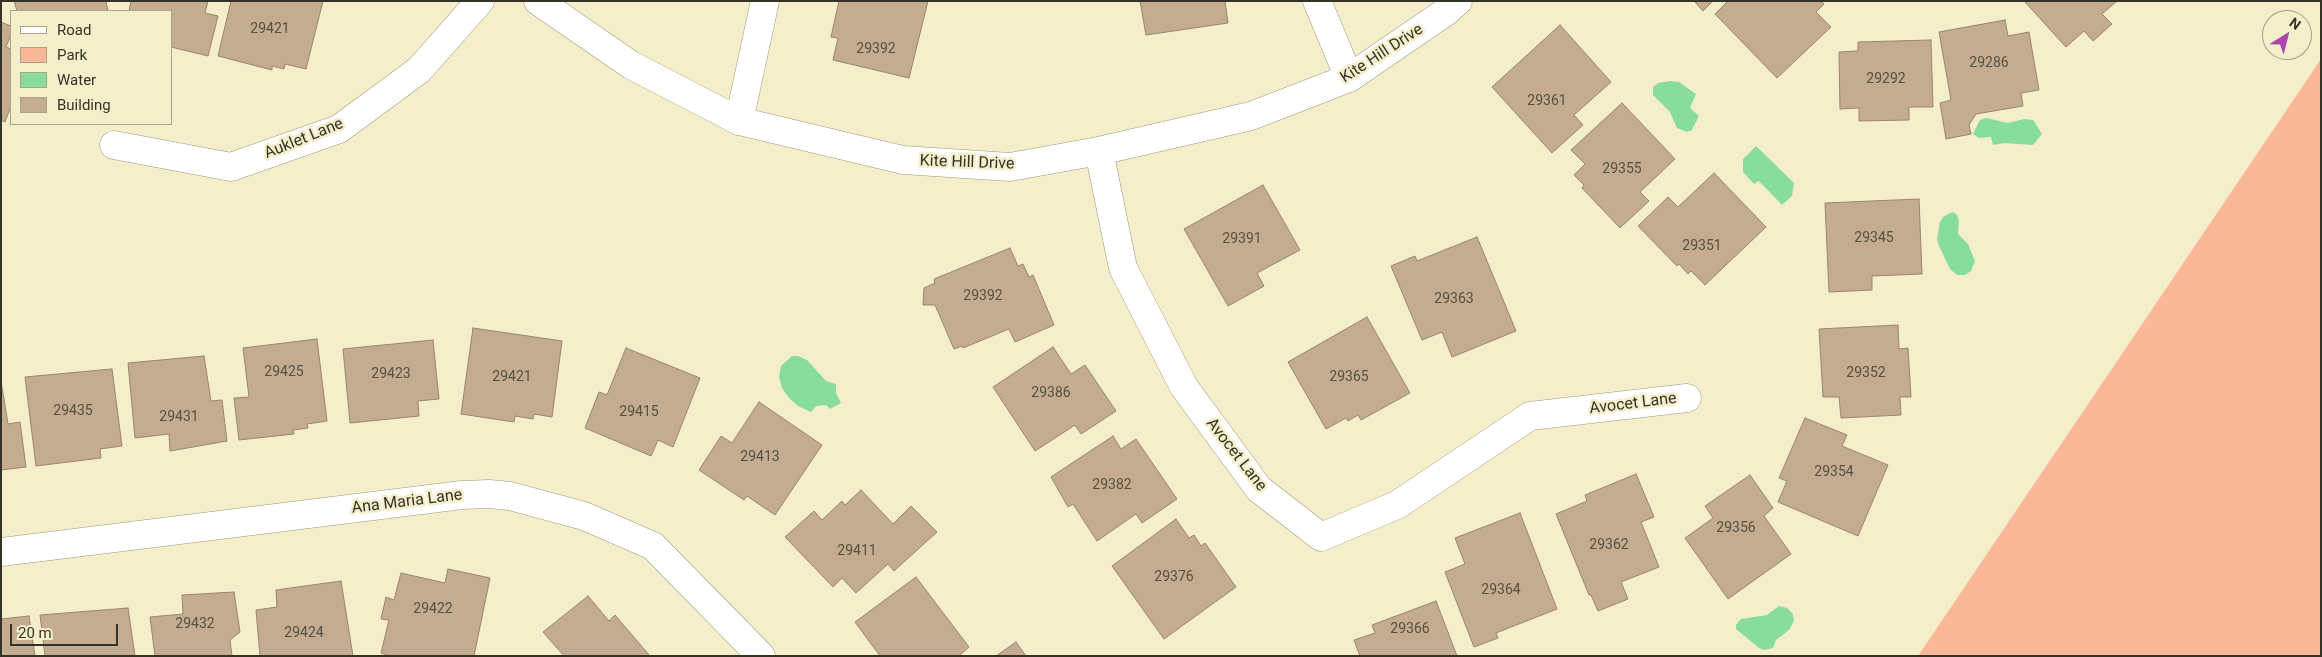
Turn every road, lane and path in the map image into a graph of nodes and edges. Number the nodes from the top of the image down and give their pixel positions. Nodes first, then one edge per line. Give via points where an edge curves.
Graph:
1 (480, 1) edge
2 (538, 1) edge
3 (765, 1) edge
4 (1317, 1) edge
5 (1458, 1) edge
6 (1350, 78) junction
7 (739, 121) junction
8 (114, 145) dead end
9 (1099, 152) junction
10 (1687, 398) dead end
11 (1, 552) edge
12 (761, 656) edge

1 - 8 street, Auklet Lane via 419,70 339,129 231,167
2 - 7 street, Kite Hill Drive via 631,65
3 - 7 street
4 - 6 street
5 - 6 street, Kite Hill Drive
6 - 9 street, Kite Hill Drive via 1251,116
7 - 9 street, Kite Hill Drive via 903,160 1010,167
9 - 10 street, Avocet Lane via 1123,268 1184,387 1259,489 1321,537 1397,505 1530,416
11 - 12 street, Ana Maria Lane via 462,496 510,496 584,516 653,546

